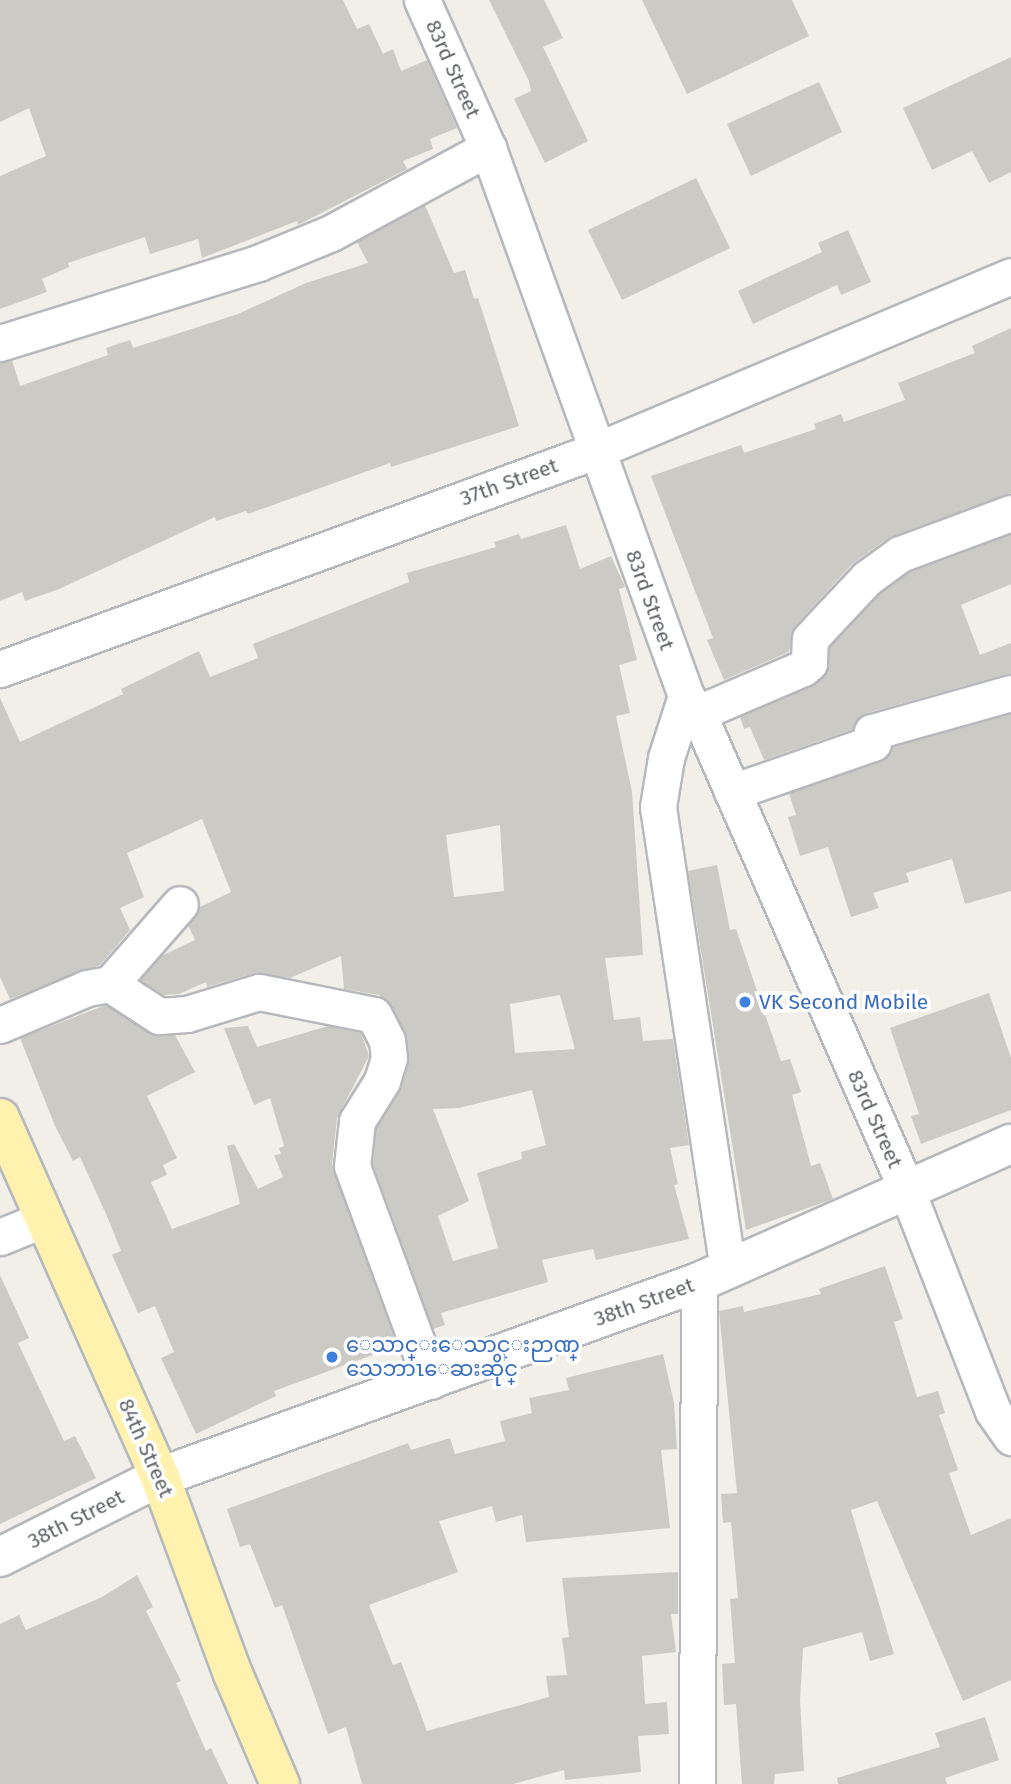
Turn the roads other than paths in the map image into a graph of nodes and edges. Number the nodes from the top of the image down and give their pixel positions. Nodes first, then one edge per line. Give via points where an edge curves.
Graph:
1 (422, 0) edge
2 (488, 148) junction
3 (1010, 279) edge
4 (0, 343) edge
5 (595, 451) junction
6 (1011, 513) edge
7 (0, 669) edge
8 (1011, 693) edge
9 (692, 704) junction
10 (732, 792) junction
11 (180, 904) dead end
12 (110, 984) junction
13 (0, 1025) edge
14 (0, 1118) edge
15 (1011, 1144) edge
16 (906, 1188) junction
17 (44, 1219) junction
18 (0, 1237) edge
19 (714, 1275) junction
20 (431, 1381) junction
21 (1011, 1437) edge
22 (160, 1477) junction
23 (0, 1557) edge
24 (280, 1784) edge
25 (697, 1784) edge

1 - 2 street, 83rd Street
2 - 4 street via 331,233 283,253
2 - 5 street, 83rd Street
3 - 5 street, 37th Street
5 - 7 street, 37th Street
5 - 9 street, 83rd Street
6 - 9 street via 900,554 867,578 810,639 809,663 803,668
8 - 10 street via 872,732 873,743
9 - 10 street, 83rd Street
9 - 19 street via 666,758 659,807
10 - 16 street, 83rd Street
11 - 12 street
12 - 13 street via 87,988
12 - 20 street via 159,1016 187,1014 259,992 362,1010 382,1024 389,1058 382,1081 357,1121 352,1166
14 - 17 main road, 84th Street
15 - 16 main road, 38th Street
16 - 19 main road, 38th Street
16 - 21 street, 83rd Street via 993,1411
17 - 18 street
17 - 22 main road, 84th Street
19 - 20 main road, 38th Street
19 - 25 street
20 - 22 main road, 38th Street
22 - 23 main road, 38th Street
22 - 24 main road, 84th Street via 233,1674

